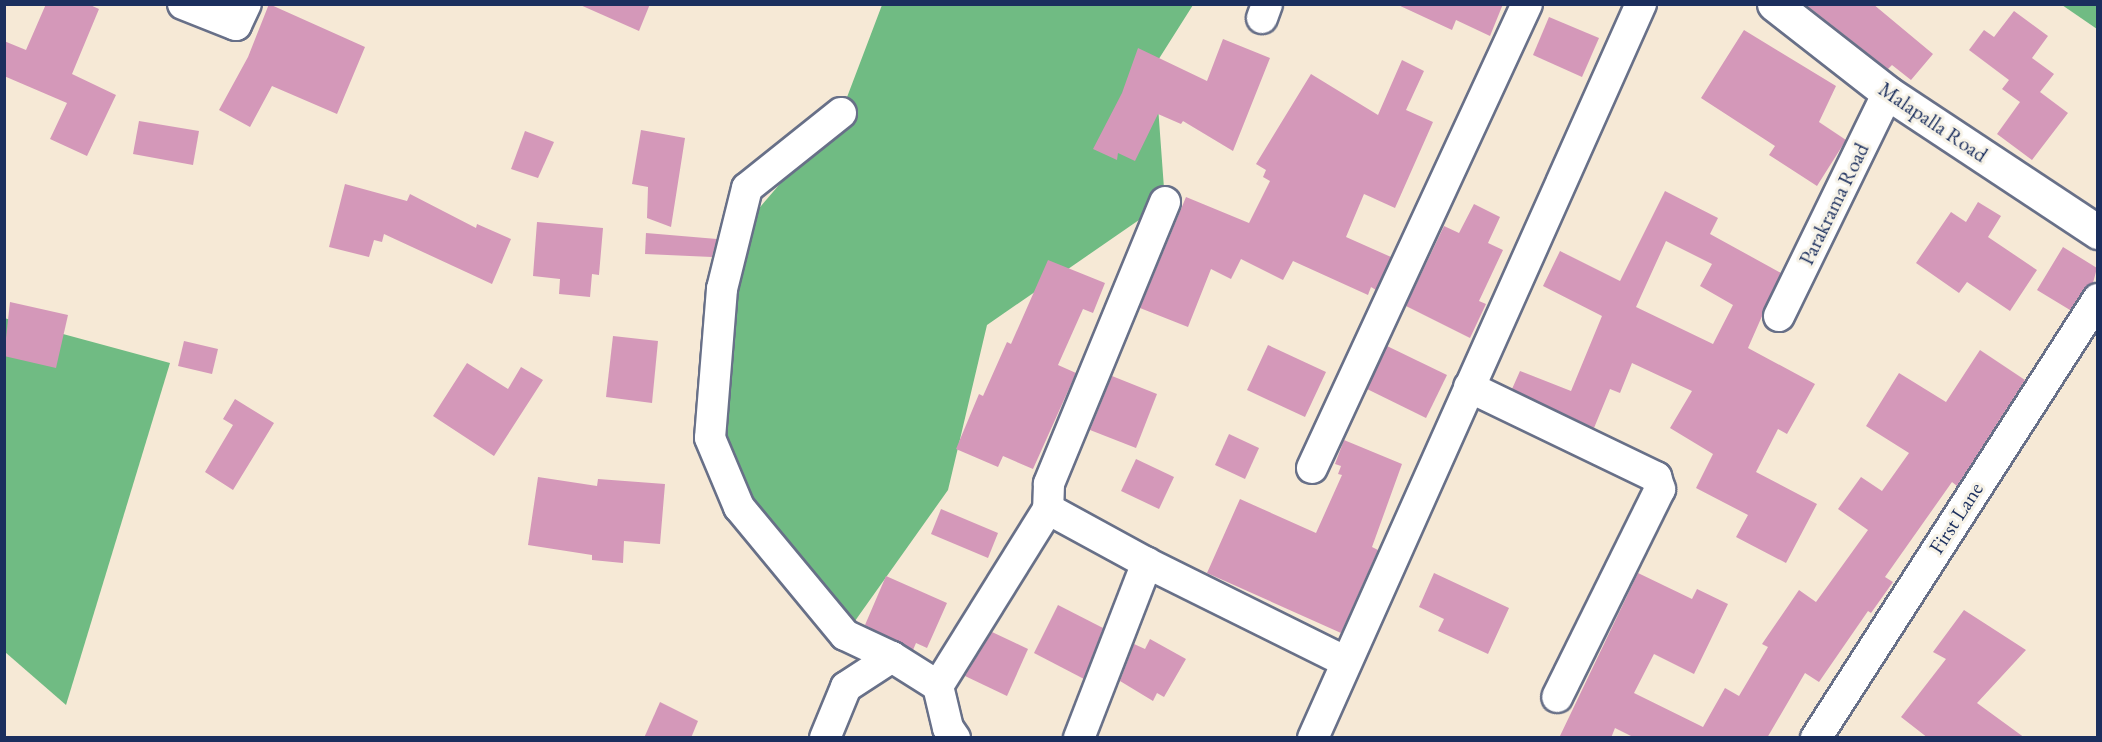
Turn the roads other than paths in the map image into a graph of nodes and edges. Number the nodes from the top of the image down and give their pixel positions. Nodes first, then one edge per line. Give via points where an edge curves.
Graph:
1 (183, 4) edge
2 (246, 4) edge
3 (1527, 4) edge
4 (1641, 4) edge
5 (1774, 4) edge
6 (1888, 93) junction
7 (841, 113) dead end
8 (1165, 202) dead end
9 (2097, 232) edge
10 (2097, 299) edge
11 (1779, 316) dead end
12 (1469, 387) junction
13 (1312, 468) dead end
14 (1048, 509) junction
15 (1147, 563) junction
16 (892, 657) junction
17 (1346, 662) junction
18 (938, 686) junction
19 (1557, 697) dead end
20 (825, 738) edge
21 (955, 738) edge
22 (1079, 738) edge
23 (1313, 738) edge
24 (1816, 738) edge

1 - 2 street via 236,25
3 - 13 street
4 - 12 street
5 - 6 street, Malapalla Road
6 - 9 street, Malapalla Road
6 - 11 street, Parakrama Road
7 - 16 street via 747,188 722,289 710,438 739,507 845,635
8 - 14 street via 1049,484
10 - 24 street, First Lane
12 - 17 street
12 - 19 street via 1656,477 1660,489
14 - 15 street
14 - 18 street
15 - 17 street
15 - 22 street
16 - 18 street
16 - 20 street via 846,687
17 - 23 street
18 - 21 street via 948,728

